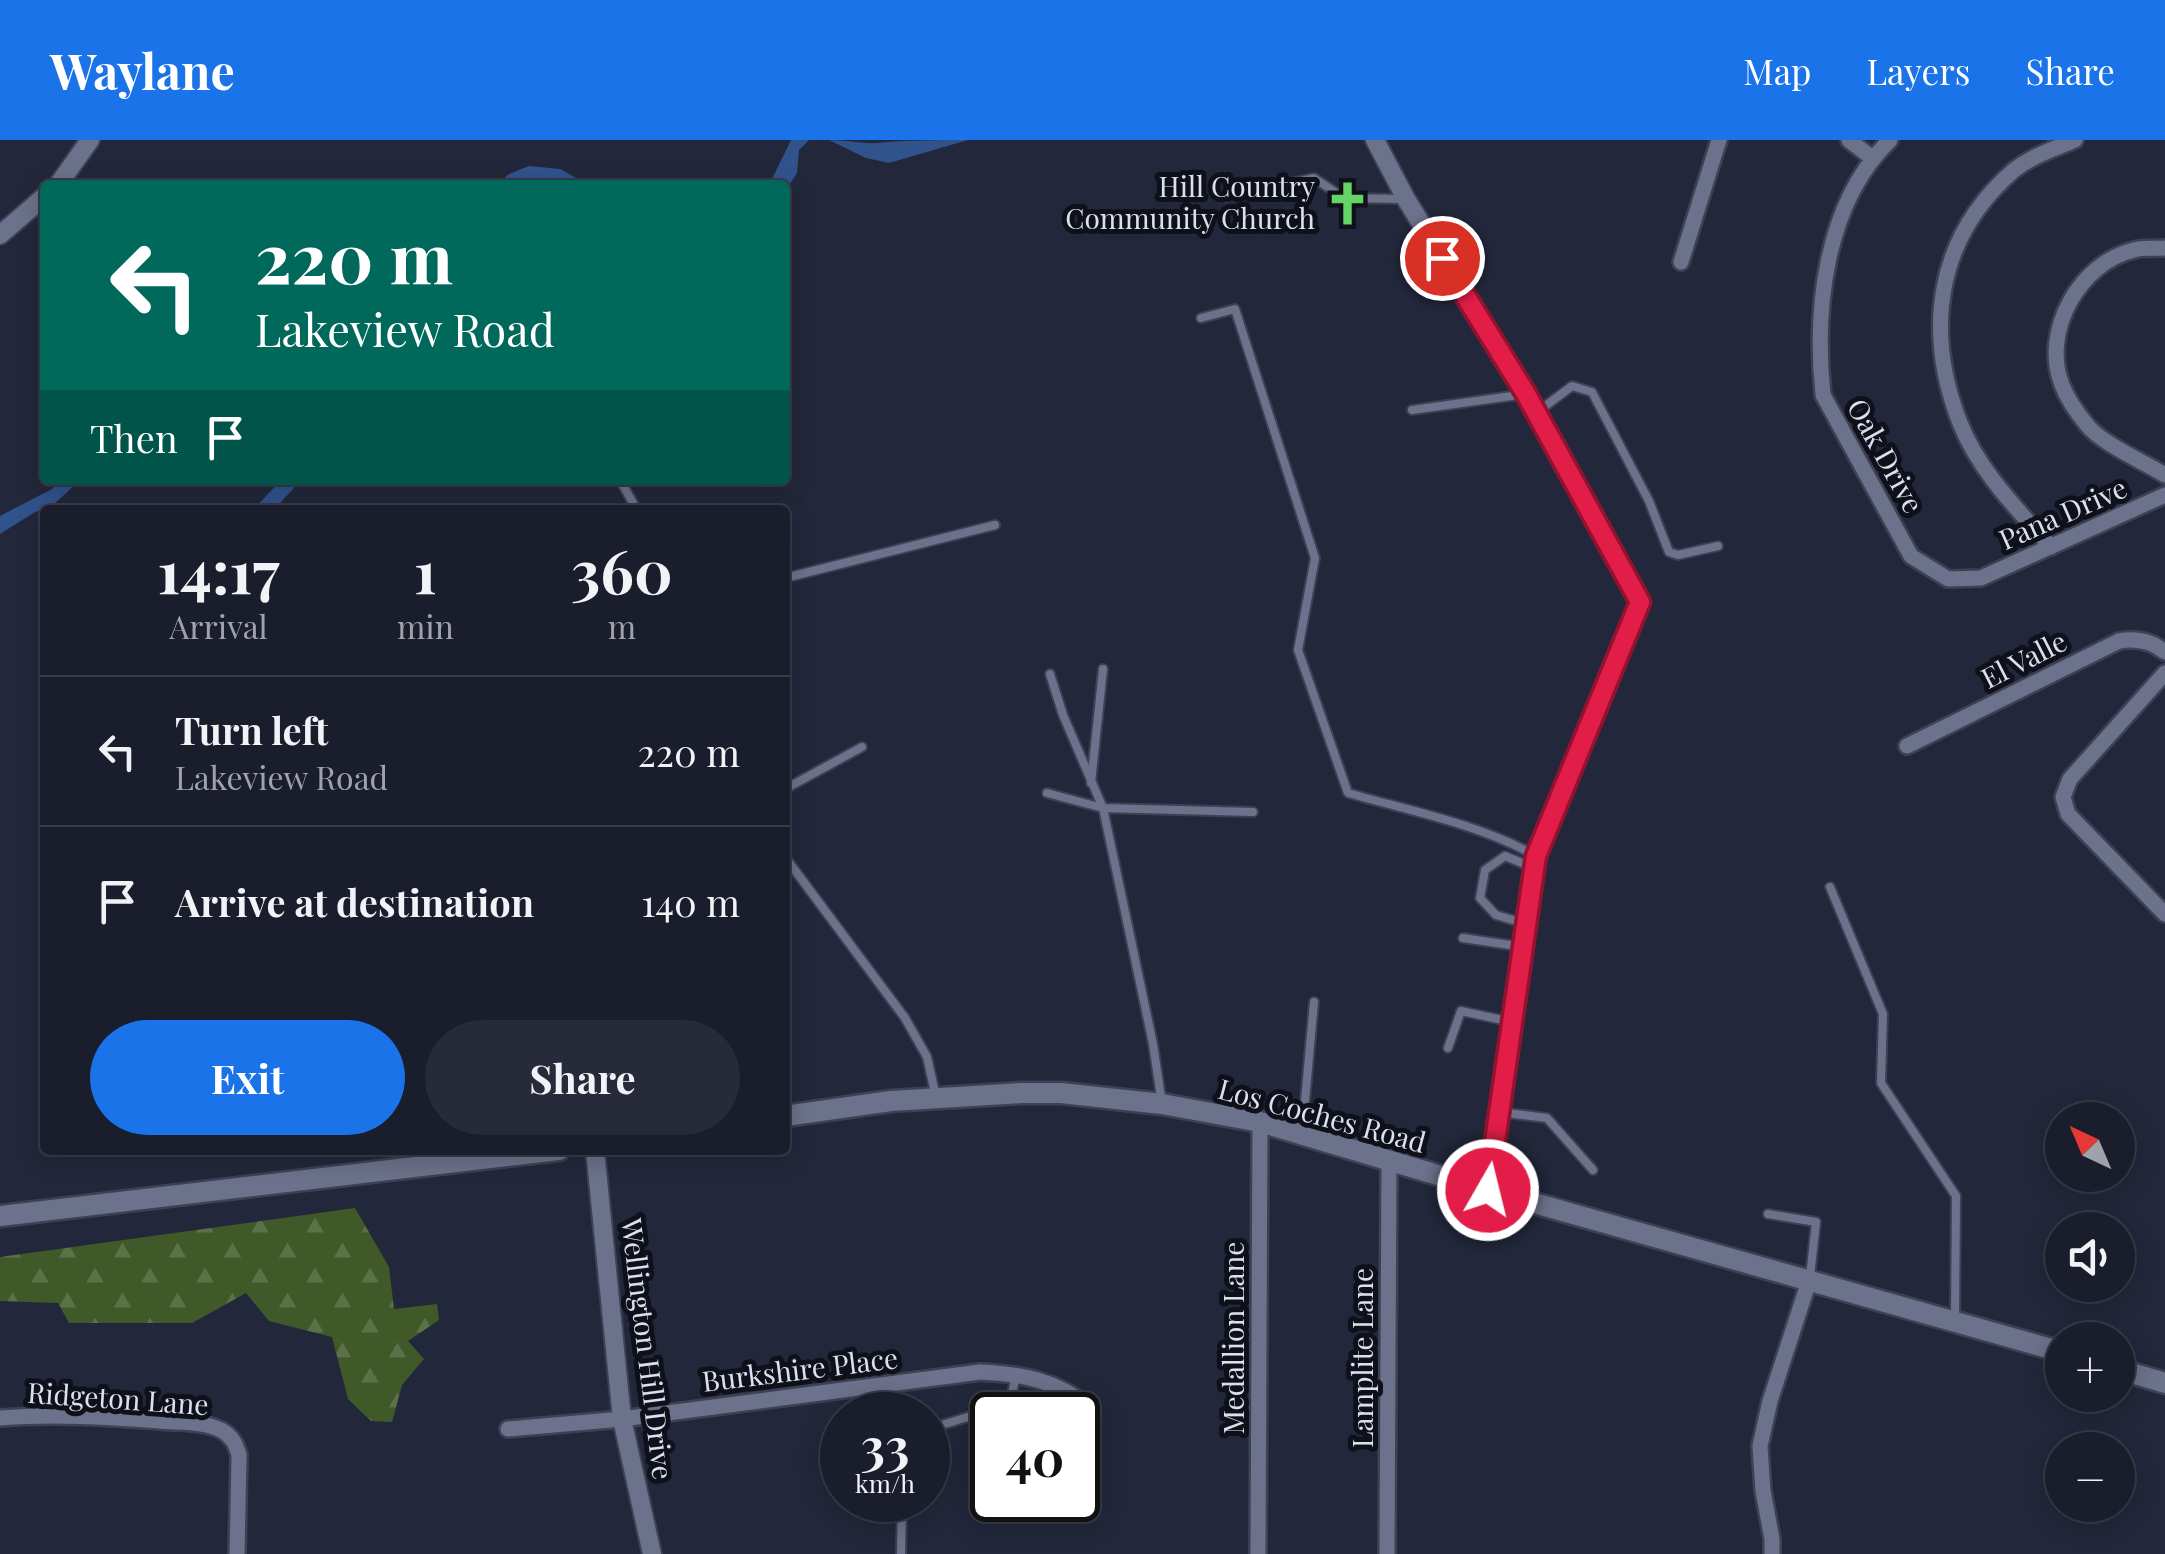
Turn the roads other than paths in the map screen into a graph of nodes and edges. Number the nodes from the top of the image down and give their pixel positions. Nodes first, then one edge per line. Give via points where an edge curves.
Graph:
1 (90, 140) edge
2 (1375, 140) edge
3 (1719, 140) edge
4 (1848, 140) edge
5 (1890, 140) edge
6 (2075, 140) edge
7 (1872, 158) junction
8 (62, 180) edge
9 (1227, 196) dead end
10 (1406, 199) junction
11 (40, 200) edge
12 (0, 235) edge
13 (2165, 248) edge
14 (1681, 262) dead end
15 (1200, 318) dead end
16 (1526, 394) junction
17 (1412, 410) dead end
18 (1536, 413) junction
19 (2165, 475) edge
20 (2165, 495) edge
21 (995, 526) dead end
22 (1718, 546) dead end
23 (2050, 547) junction
24 (790, 577) edge
25 (1981, 578) joint
26 (2165, 652) edge
27 (1102, 669) dead end
28 (2165, 673) edge
29 (1050, 674) dead end
30 (1907, 746) dead end
31 (862, 747) dead end
32 (1091, 783) junction
33 (790, 786) edge
34 (1047, 793) dead end
35 (1103, 808) junction
36 (1253, 812) dead end
37 (1535, 862) junction
38 (790, 864) edge
39 (1830, 887) dead end
40 (2162, 905) edge
41 (1526, 924) junction
42 (1463, 938) dead end
43 (1522, 948) junction
44 (1314, 1002) dead end
45 (1512, 1022) junction
46 (1448, 1048) dead end
47 (936, 1097) junction
48 (1162, 1104) junction
49 (1499, 1112) junction
50 (790, 1115) edge
51 (1260, 1122) junction
52 (1302, 1134) junction
53 (517, 1155) edge
54 (596, 1155) edge
55 (1389, 1162) junction
56 (1593, 1170) dead end
57 (1488, 1190) junction
58 (1768, 1214) dead end
59 (0, 1216) edge
60 (1809, 1281) junction
61 (1956, 1320) junction
62 (2045, 1347) edge
63 (2135, 1373) edge
64 (1016, 1374) junction
65 (2165, 1383) edge
66 (1067, 1392) edge
67 (0, 1418) edge
68 (622, 1419) junction
69 (950, 1422) edge
70 (508, 1429) dead end
71 (902, 1522) edge
72 (236, 1554) edge
73 (652, 1554) edge
74 (901, 1554) edge
75 (1258, 1554) edge
76 (1386, 1554) edge
77 (1772, 1554) edge

1 - 8 street
2 - 10 street
3 - 14 street
4 - 7 street
5 - 7 street, Oak Drive
6 - 23 street via 2014,170 1974,212 1952,254 1940,306 1942,359 1961,425 1992,480
7 - 25 street, Oak Drive via 1842,218 1824,284 1823,395 1911,556 1948,578
9 - 10 lane via 1314,178 1344,198
10 - 16 street
11 - 12 street
13 - 19 street via 2133,250 2084,282 2058,330 2058,364 2062,386 2089,429
15 - 37 lane via 1235,309 1316,558 1298,650 1348,793 1495,837
16 - 17 lane
16 - 18 street
18 - 22 lane via 1572,386 1592,392 1670,552
18 - 37 street via 1640,602
20 - 23 street, Pana Drive
21 - 24 lane
23 - 25 street, Pana Drive
26 - 30 street, El Valle via 2133,638 2119,640
27 - 32 lane
28 - 40 street via 2070,778 2063,797 2068,814
29 - 32 lane
31 - 33 lane
32 - 35 lane
34 - 35 lane
35 - 36 lane
35 - 48 lane
37 - 41 street
37 - 41 lane via 1505,856 1484,870 1480,898 1496,915
38 - 47 lane via 911,1028 928,1057
39 - 61 lane via 1883,1014 1881,1083 1956,1196
41 - 43 street
42 - 43 lane
43 - 45 street
44 - 52 lane
45 - 46 lane via 1462,1011
45 - 49 street
47 - 48 main road, Los Coches Road via 1061,1093
47 - 50 main road, Los Coches Road
48 - 51 main road, Los Coches Road
49 - 56 lane via 1547,1118
49 - 57 street
51 - 52 main road, Los Coches Road
51 - 75 street, Medallion Lane
52 - 55 main road, Los Coches Road
53 - 59 main road
54 - 68 street, Wellington Hill Drive
55 - 57 main road, Los Coches Road
55 - 76 street, Lamplite Lane
57 - 60 main road, Los Coches Road
58 - 60 lane via 1816,1222
60 - 61 main road, Los Coches Road
60 - 77 street via 1760,1446
61 - 62 main road, Los Coches Road
63 - 65 main road
64 - 66 street, Burkshire Place
64 - 68 street, Burkshire Place via 980,1372
64 - 69 lane via 1010,1404
67 - 72 street, Ridgeton Lane via 72,1415 225,1432 240,1455
68 - 70 street, Burkshire Place
68 - 73 street, Wellington Hill Drive
71 - 74 lane

